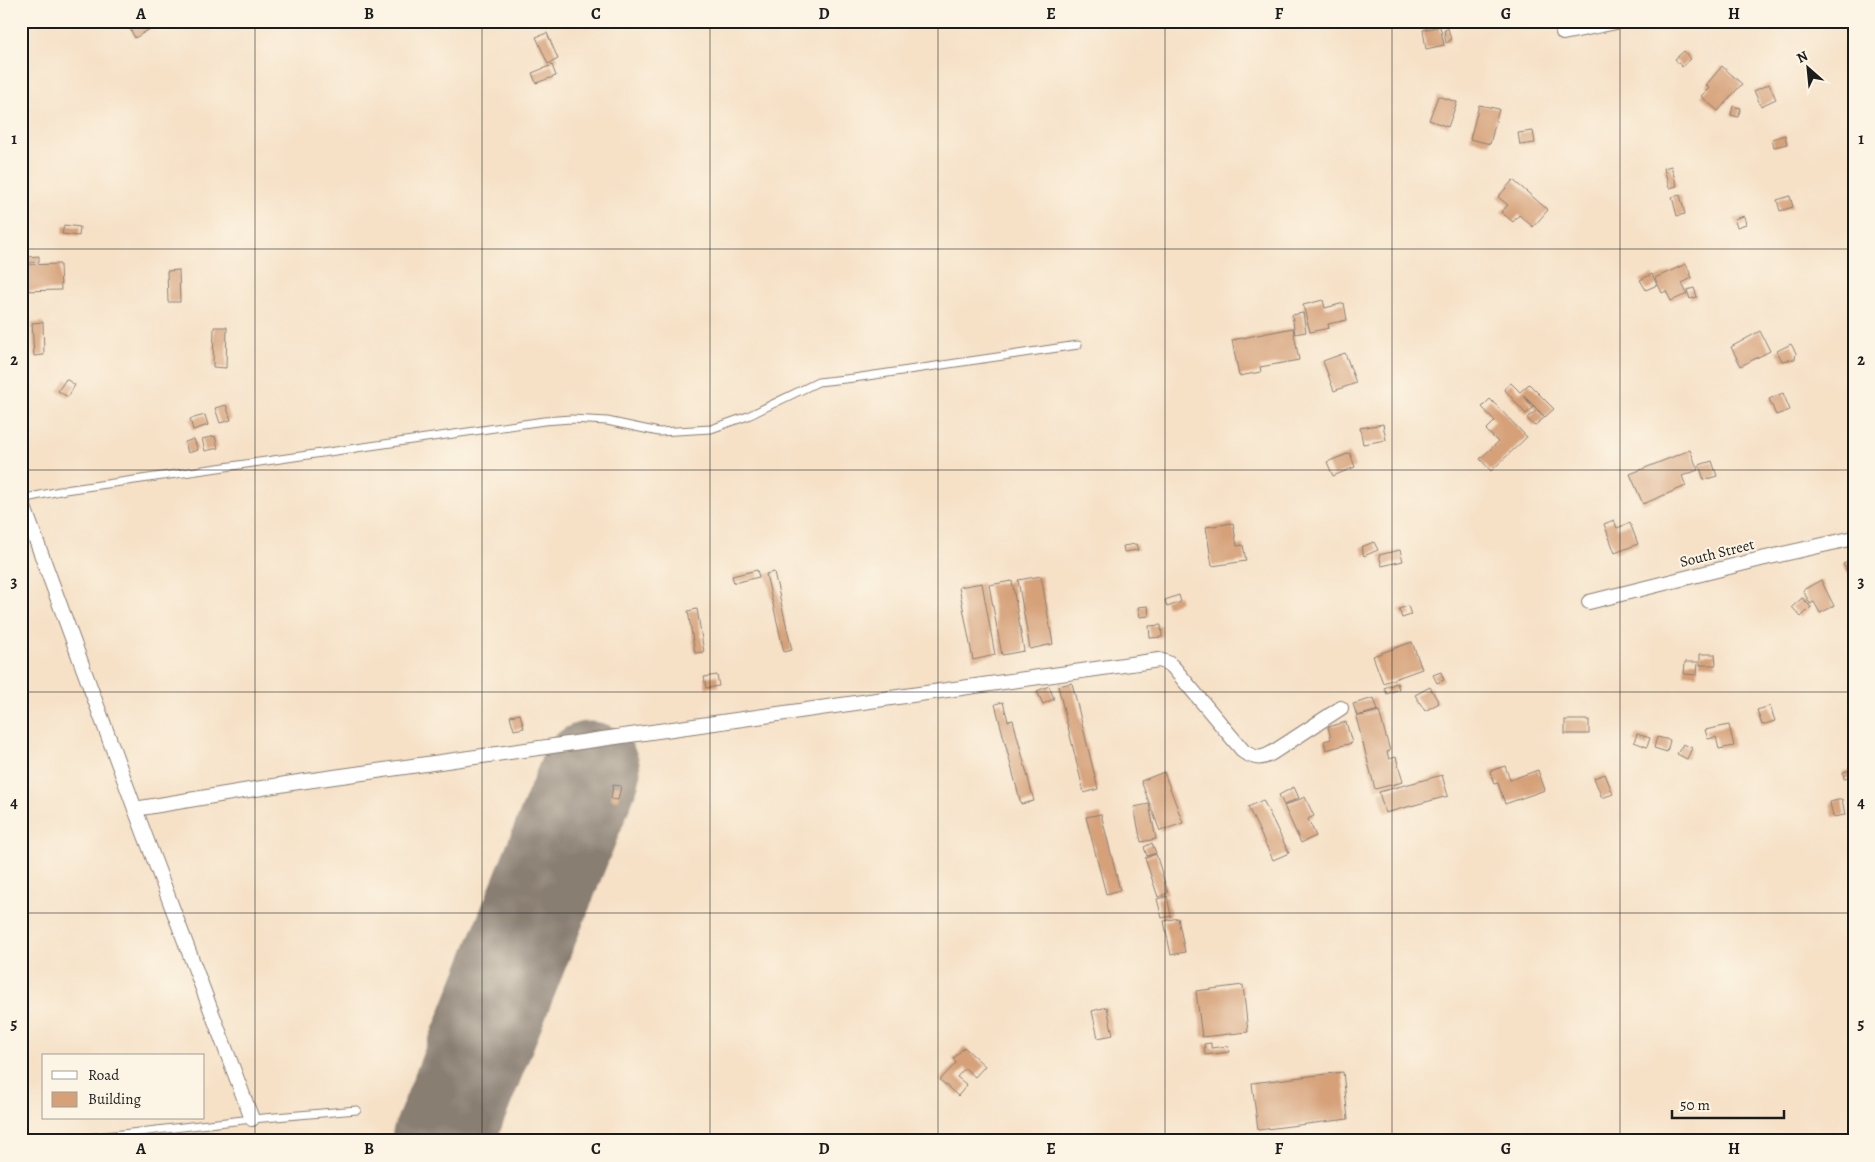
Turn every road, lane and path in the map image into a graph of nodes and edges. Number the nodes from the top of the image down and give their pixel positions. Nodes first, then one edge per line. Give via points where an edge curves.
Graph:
1 (1621, 21) edge
2 (1563, 33) dead end
3 (1078, 346) dead end
4 (21, 499) edge
5 (1854, 538) edge
6 (1589, 602) dead end
7 (1341, 708) dead end
8 (135, 809) junction
9 (357, 1110) dead end
10 (252, 1119) junction
11 (61, 1141) edge

1 - 2 street
3 - 4 lane via 818,382 748,416 711,429 659,432 607,421 544,421
4 - 8 street
5 - 6 street, South Street
7 - 8 street via 1272,753 1256,758 1244,752 1173,667 1159,660 311,780
8 - 10 street
9 - 10 lane
10 - 11 lane

